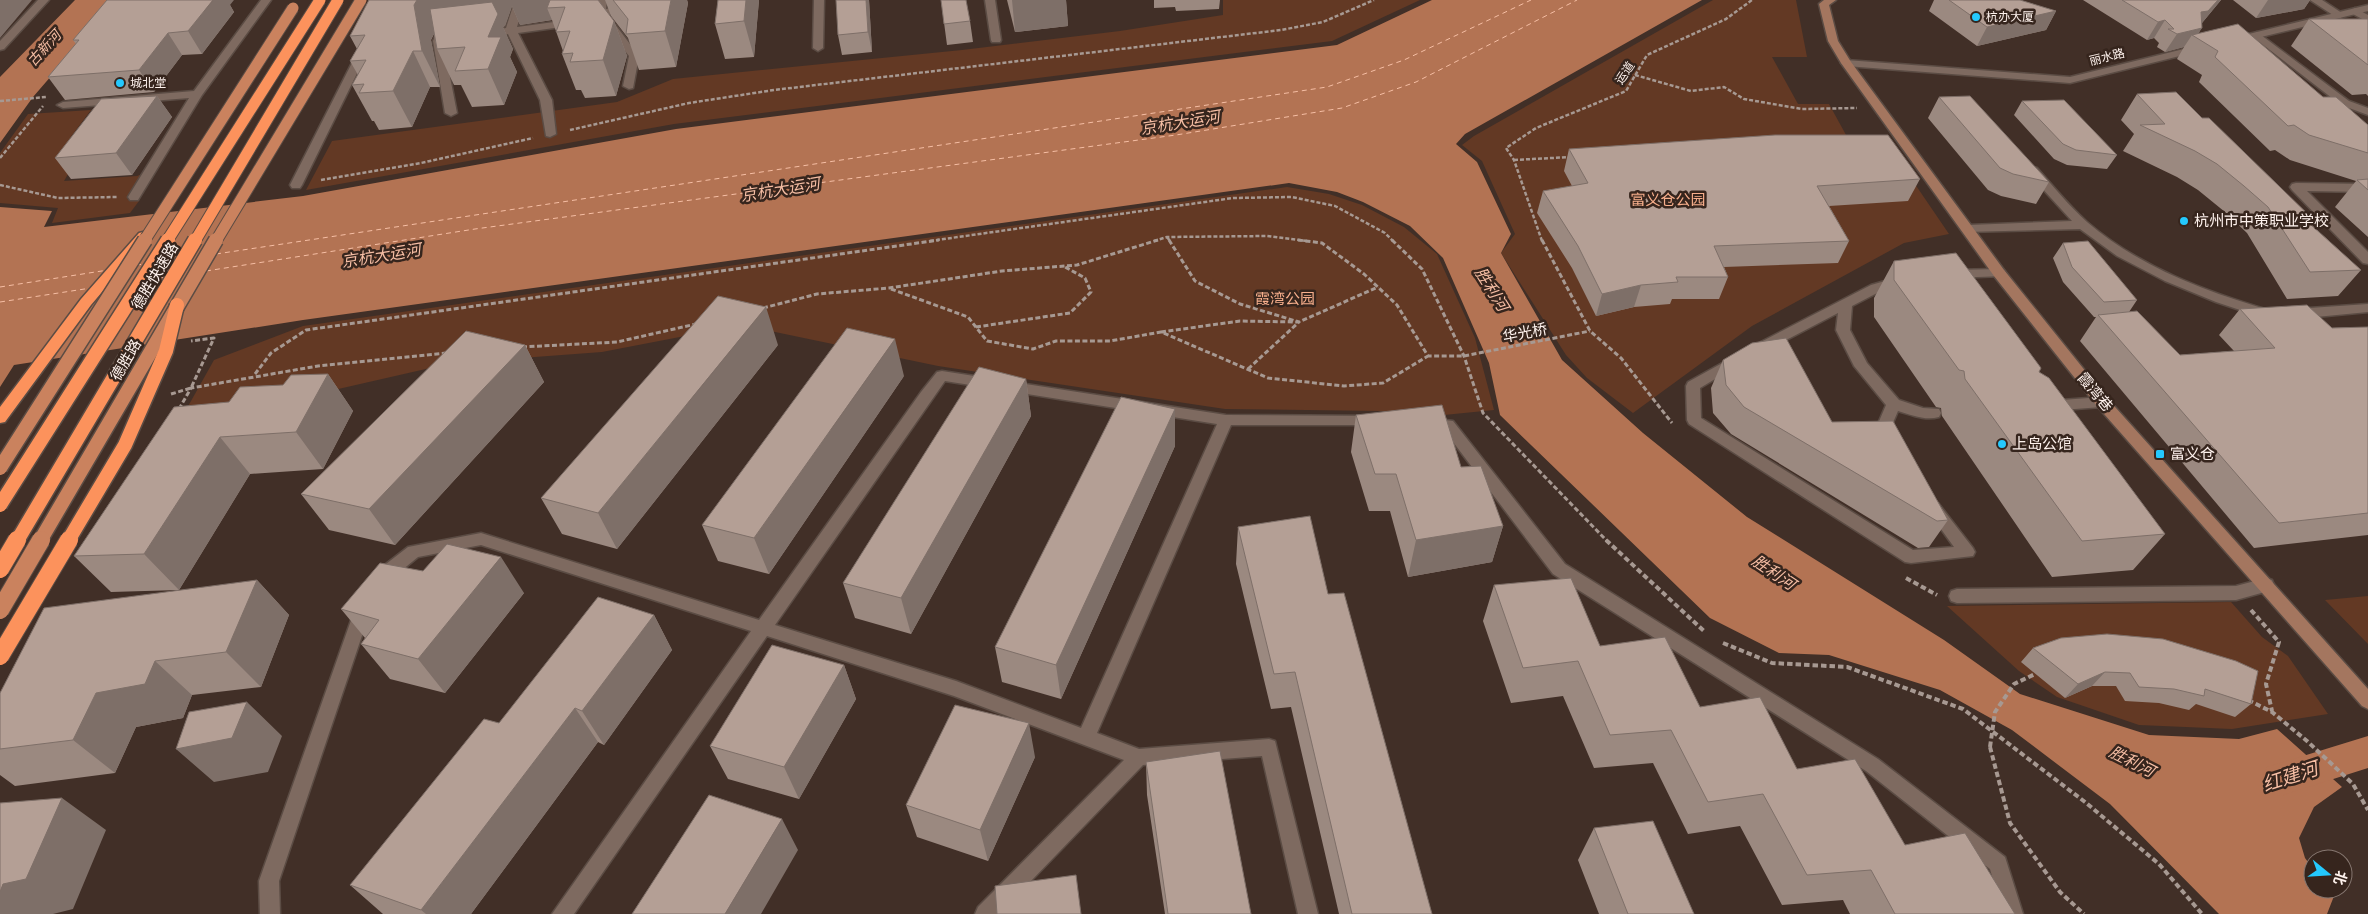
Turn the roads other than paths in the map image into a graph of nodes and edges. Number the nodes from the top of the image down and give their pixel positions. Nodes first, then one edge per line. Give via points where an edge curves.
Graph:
1 (44, 0) edge
2 (266, 0) edge
3 (320, 0) edge
4 (338, 0) edge
5 (361, 0) edge
6 (456, 0) edge
7 (520, 0) edge
8 (602, 0) edge
9 (655, 0) edge
10 (819, 0) edge
11 (990, 0) edge
12 (1831, 0) edge
13 (2315, 0) edge
14 (293, 8) dead end
15 (2368, 8) edge
16 (2355, 11) junction
17 (600, 12) junction
18 (2340, 15) junction
19 (2368, 19) edge
20 (510, 30) junction
21 (2257, 35) junction
22 (474, 36) edge
23 (996, 40) dead end
24 (366, 44) edge
25 (0, 47) edge
26 (818, 48) dead end
27 (1846, 63) junction
28 (629, 86) dead end
29 (197, 94) junction
30 (63, 105) dead end
31 (2368, 112) edge
32 (451, 113) dead end
33 (550, 134) road end
34 (2023, 160) edge
35 (296, 185) road end
36 (2368, 188) edge
37 (134, 197) dead end
38 (157, 223) junction
39 (2083, 225) junction
40 (1969, 229) junction
41 (2368, 260) edge
42 (1999, 273) junction
43 (1935, 274) edge
44 (1909, 278) edge
45 (1846, 303) junction
46 (177, 305) junction
47 (2368, 308) edge
48 (2102, 402) junction
49 (1894, 404) junction
50 (2030, 407) edge
51 (1934, 413) dead end
52 (0, 418) edge
53 (1226, 420) junction
54 (1392, 420) edge
55 (1411, 422) edge
56 (1892, 449) edge
57 (0, 468) edge
58 (1926, 497) edge
59 (0, 505) edge
60 (0, 569) edge
61 (2266, 586) junction
62 (1956, 596) dead end
63 (0, 610) edge
64 (762, 627) junction
65 (0, 656) edge
66 (2368, 701) edge
67 (1086, 737) junction
68 (1139, 757) junction
69 (270, 914) edge
70 (562, 914) edge
71 (985, 914) edge
72 (1308, 914) edge
73 (2013, 914) edge

1 - 25 street
2 - 29 street
3 - 59 highway, 德胜快速路, bridge
4 - 60 highway, 德胜快速路, bridge
5 - 46 main road, 德胜路, bridge
6 - 32 street via 442,41
7 - 20 street
8 - 17 street
9 - 17 street
10 - 26 street
11 - 23 street
12 - 27 street, 霞湾巷 via 1824,4 1826,13 1833,41
13 - 18 street
14 - 38 main road, bridge
15 - 16 street, 丽水路
16 - 18 street, 丽水路
16 - 19 street
17 - 20 street via 554,25
17 - 28 street via 634,56
18 - 21 street, 丽水路
20 - 22 street
20 - 33 street via 546,100
21 - 27 street, 丽水路 via 2070,80
21 - 31 street via 2345,103
24 - 35 street
27 - 40 street, 霞湾巷
29 - 30 street
29 - 37 street
34 - 39 street
36 - 41 street via 2296,187
38 - 52 highway, bridge via 94,292
38 - 57 main road, bridge
39 - 40 street
39 - 47 street via 2129,257 2224,302 2273,315
40 - 42 street, 霞湾巷
42 - 43 street
42 - 48 street, 霞湾巷
44 - 45 street via 1876,288
45 - 49 street via 1843,330 1861,366
45 - 58 street via 1693,386 1694,420 1911,557 1967,552
46 - 63 main road, 德胜路, bridge
46 - 65 highway, bridge via 166,351 125,445
48 - 50 street
48 - 61 street, 霞湾巷
49 - 51 street
49 - 56 street via 1881,432
53 - 54 street
53 - 64 street via 942,376
53 - 67 street
55 - 73 street via 1448,425 1559,569 1872,765 1998,863
61 - 62 street via 2236,593
61 - 66 street, 霞湾巷
64 - 67 street via 956,689
64 - 69 street via 481,539 414,550 370,586 269,881
64 - 70 street
67 - 68 street
68 - 71 street
68 - 72 street via 1270,747

